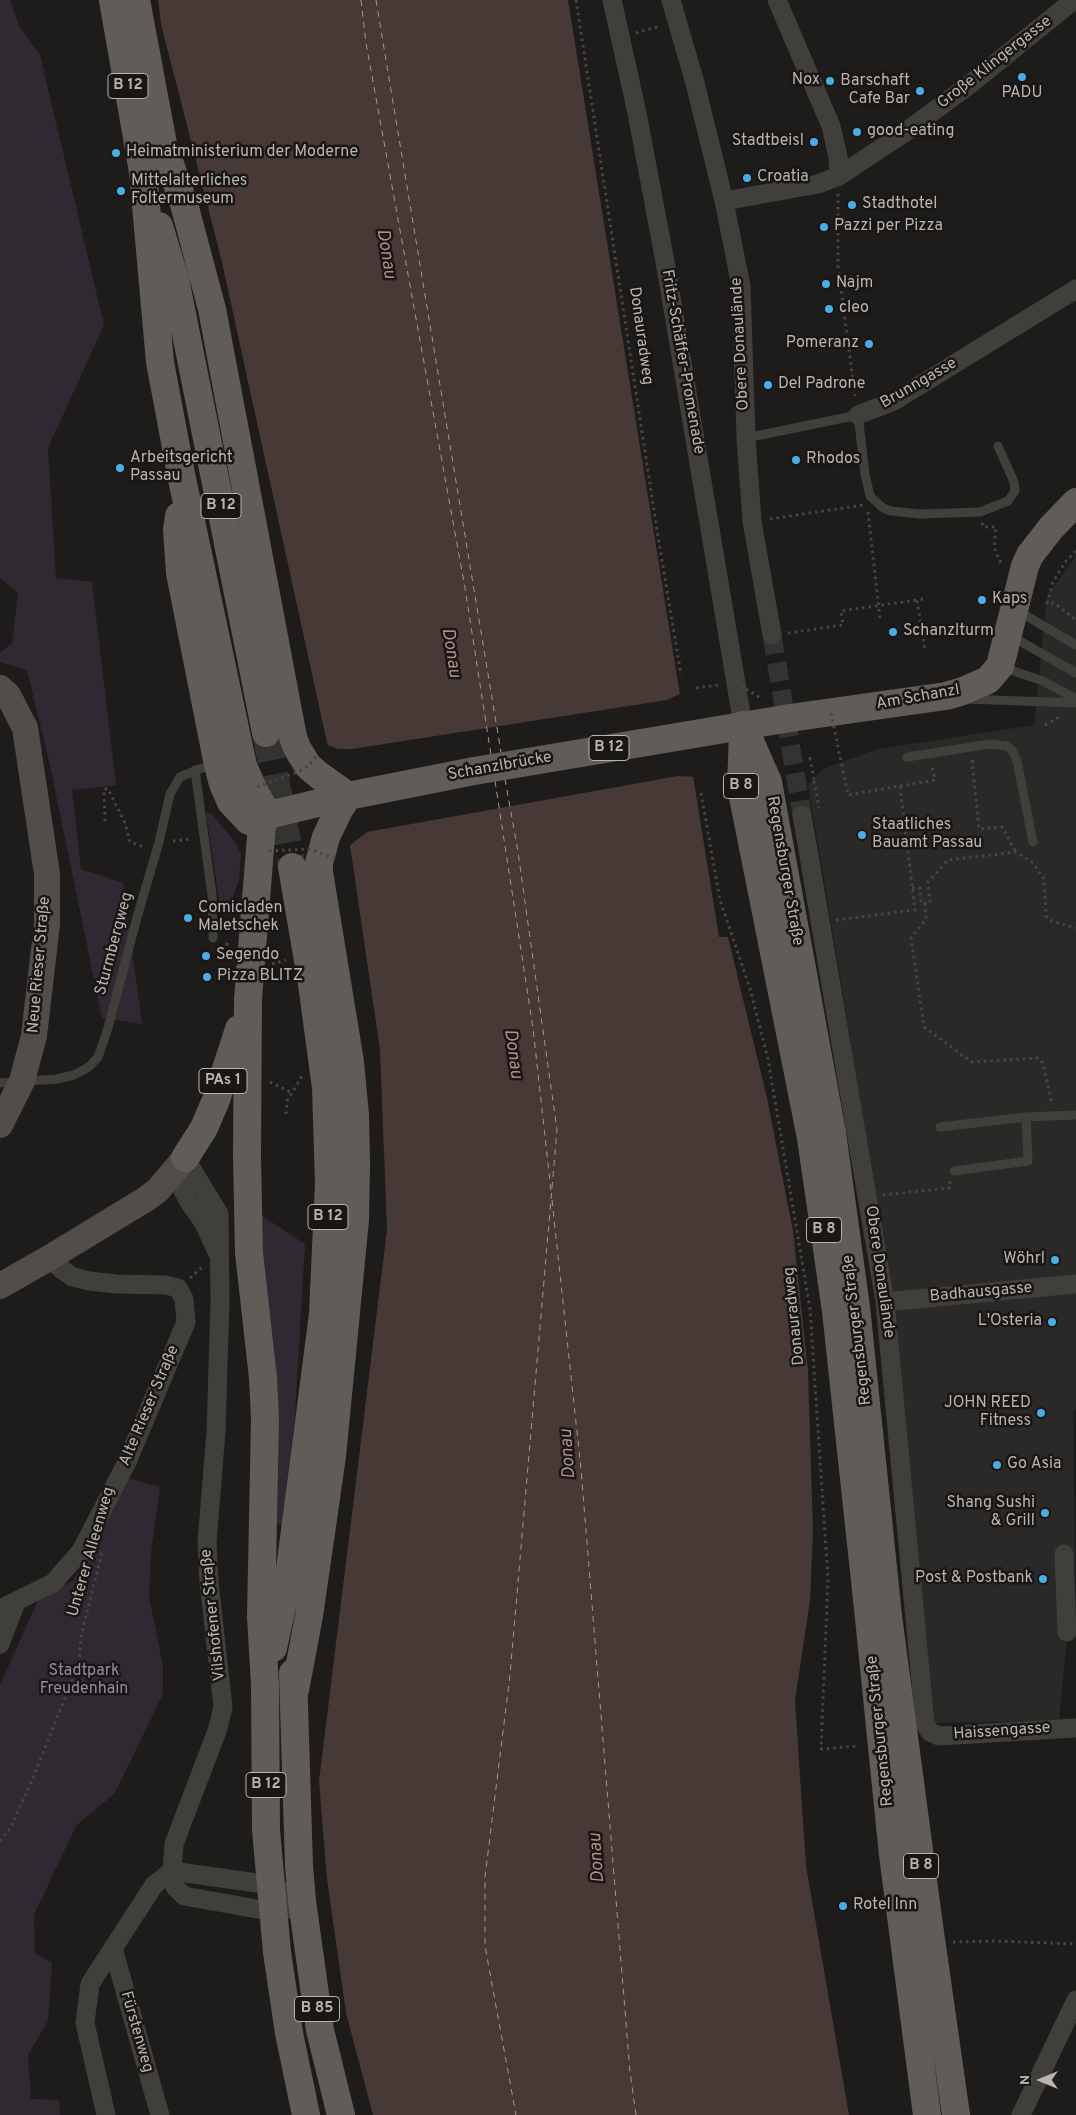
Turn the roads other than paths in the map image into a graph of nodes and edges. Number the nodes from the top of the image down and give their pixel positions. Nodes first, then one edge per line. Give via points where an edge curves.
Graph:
1 (113, 0) edge
2 (136, 0) edge
3 (612, 0) edge
4 (671, 0) edge
5 (777, 0) edge
6 (1074, 0) edge
7 (163, 144) junction
8 (143, 172) junction
9 (839, 176) junction
10 (724, 201) junction
11 (175, 279) junction
12 (1076, 289) edge
13 (858, 415) junction
14 (746, 438) junction
15 (998, 446) dead end
16 (182, 479) junction
17 (1076, 502) edge
18 (1012, 622) junction
19 (778, 634) tunnel mouth
20 (1076, 645) edge
21 (1000, 666) junction
22 (1076, 673) edge
23 (0, 688) edge
24 (932, 698) junction
25 (1076, 699) edge
26 (1076, 704) edge
27 (744, 725) junction
28 (266, 733) tunnel mouth
29 (907, 757) dead end
30 (206, 768) junction
31 (348, 796) junction
32 (262, 809) junction
33 (811, 814) tunnel mouth
34 (1033, 842) dead end
35 (292, 867) tunnel mouth
36 (213, 938) dead end
37 (248, 999) junction
38 (11, 1082) edge
39 (1076, 1115) edge
40 (1026, 1117) junction
41 (0, 1125) edge
42 (940, 1127) dead end
43 (185, 1158) junction
44 (954, 1171) dead end
45 (146, 1199) junction
46 (189, 1202) junction
47 (49, 1258) junction
48 (213, 1262) junction
49 (1076, 1284) edge
50 (0, 1286) edge
51 (885, 1302) junction
52 (1064, 1554) dead end
53 (290, 1569) junction
54 (8, 1606) edge
55 (879, 1617) junction
56 (1067, 1632) dead end
57 (0, 1644) edge
58 (265, 1685) junction
59 (294, 1690) junction
60 (1076, 1728) edge
61 (930, 1732) joint
62 (172, 1871) junction
63 (272, 1886) junction
64 (302, 1901) junction
65 (274, 1912) junction
66 (113, 1948) junction
67 (1076, 2000) edge
68 (106, 2115) edge
69 (160, 2115) edge
70 (306, 2115) edge
71 (341, 2115) edge
72 (927, 2115) edge
73 (956, 2115) edge
74 (1021, 2115) edge

1 - 8 main road, B 12
2 - 7 main road, B 12
3 - 27 street, Fritz-Schäffer-Promenade, bridge via 666,267
4 - 10 street, Obere Donaulände
5 - 9 street via 831,126
6 - 9 street, Große Klingergasse via 970,85
7 - 11 main road, B 12
7 - 31 main road via 184,204 212,309 293,737 297,748 313,760 320,776
8 - 11 main road, B 12
8 - 16 main road via 160,362
9 - 10 street, Große Klingergasse via 818,184
10 - 14 street, Obere Donaulände via 741,286
11 - 28 main road, B 12
12 - 13 street, Brunngasse via 894,401
13 - 14 lane, Brunngasse
13 - 15 lane via 870,496 891,511 920,514 980,512 1005,503 1013,495 1015,486
14 - 19 street, Obere Donaulände via 752,521
16 - 30 main road, B 12 via 177,530 179,564
16 - 32 main road, B 12 via 243,766
17 - 18 main road via 1030,555
18 - 20 lane
18 - 21 main road
18 - 22 lane
21 - 24 main road, Am Schanzl via 979,686
21 - 25 lane via 1043,681
23 - 38 street, Neue Rieser Straße via 12,700 24,728 47,874 47,924 34,1036
24 - 26 lane
24 - 27 main road, Am Schanzl, bridge
27 - 31 main road, Schanzlbrücke / B 12, bridge
27 - 55 main road, Regensburger Straße / B 8, bridge via 768,782 832,1133 856,1307
29 - 34 lane via 996,743 1008,746 1017,761
30 - 32 main road, B 12 via 223,784 231,802 249,821
30 - 36 lane via 204,838 212,895
30 - 38 lane, Sturmbergweg via 180,777 170,794 98,1057 89,1067 74,1075
31 - 32 main road, Schanzlbrücke / B 12, bridge
31 - 59 main road, B 12 via 332,824 328,856 319,864 319,879 350,1062 355,1115 355,1220 332,1456 310,1616
32 - 37 main road, B 12
33 - 51 street, Obere Donaulände via 821,923
35 - 53 main road, B 12 via 326,1088 329,1183 323,1314
37 - 43 main road, PAs 1 via 216,1100 204,1128
37 - 58 main road, B 12 via 249,1253 265,1419 261,1617
38 - 41 street, Neue Rieser Straße
39 - 40 lane
40 - 42 lane
40 - 44 lane via 1028,1161
43 - 45 street, PAs 1
43 - 46 street, Vilshofener Straße via 180,1181
43 - 48 street, Vilshofener Straße via 219,1214
45 - 46 street via 169,1196
45 - 47 street, PAs 1
46 - 48 street, Vilshofener Straße via 204,1223
47 - 50 street, PAs 1
47 - 54 street, Alte Rieser Straße via 67,1273 90,1281 166,1284 178,1288 184,1299 186,1322 127,1462 81,1551 53,1583
48 - 62 street, Vilshofener Straße via 216,1432 207,1542 223,1706 217,1731 174,1844
49 - 51 street, Badhausgasse
51 - 61 street, Obere Donaulände via 924,1717
52 - 56 street
53 - 58 main road, B 12
53 - 59 main road, B 12
54 - 57 street
55 - 72 main road, Regensburger Straße / B 8 via 893,1855
55 - 73 main road, Regensburger Straße / B 8
58 - 63 main road, B 12 via 266,1830
59 - 64 main road, B 12
60 - 61 street, Haissengasse via 943,1736
62 - 63 street
62 - 65 street, Vilshofener Straße via 175,1887 184,1896
62 - 66 street via 154,1886
63 - 64 street
63 - 65 main road, B 12
64 - 65 street, Vilshofener Straße via 289,1909
64 - 71 main road, B 85 via 320,2030
65 - 70 main road, B 85 via 288,2033
66 - 68 street via 90,1984 85,2023
66 - 69 street, Fürstenweg
67 - 74 street

